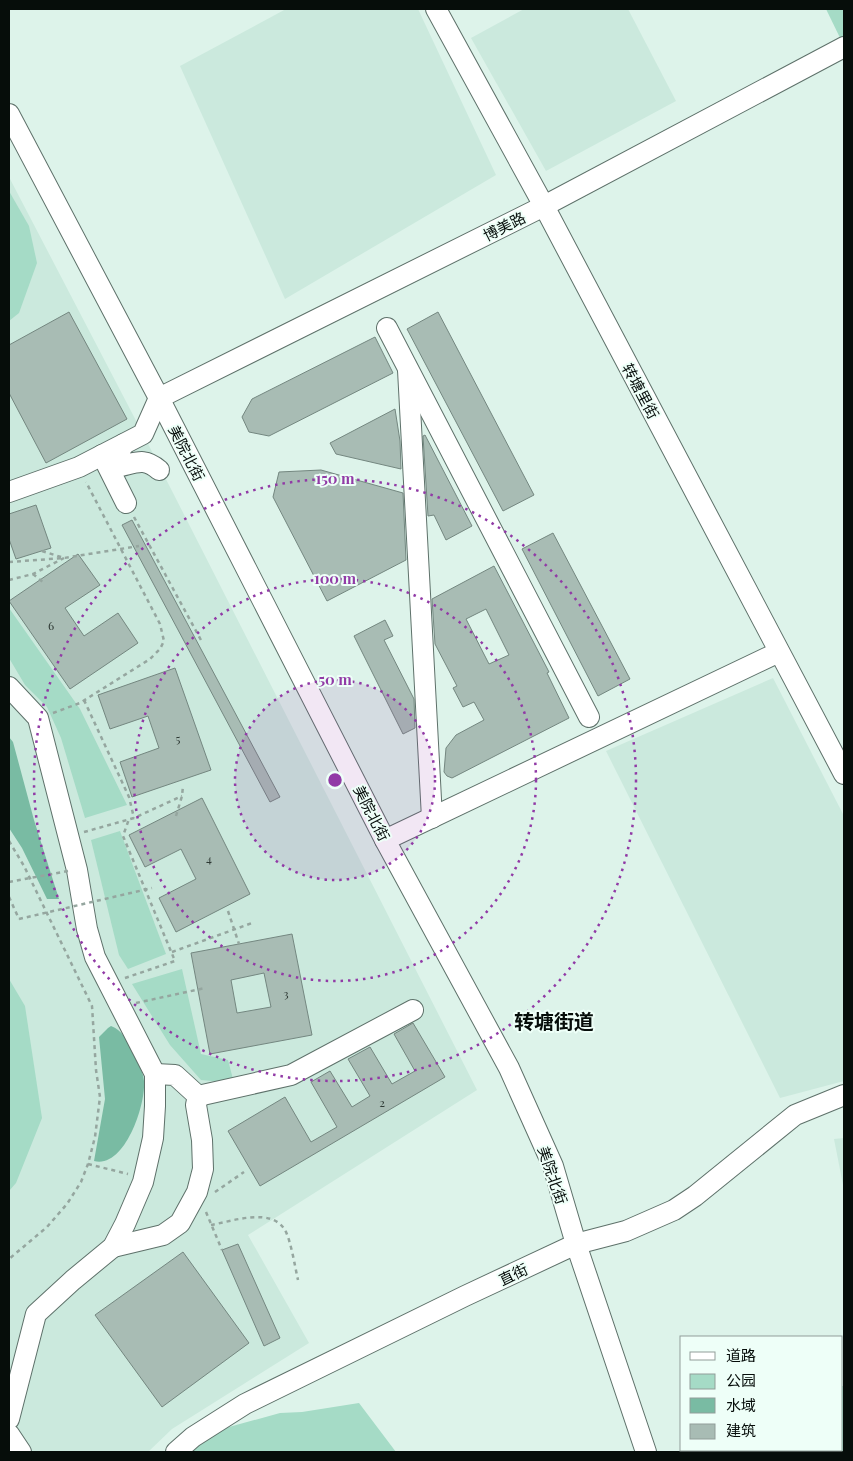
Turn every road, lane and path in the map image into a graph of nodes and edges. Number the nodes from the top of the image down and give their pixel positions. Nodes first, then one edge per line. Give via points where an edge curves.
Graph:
1 (436, 9) edge
2 (844, 47) edge
3 (9, 114) edge
4 (544, 206) junction
5 (387, 328) dead end
6 (408, 370) junction
7 (159, 398) junction
8 (124, 444) junction
9 (102, 455) junction
10 (79, 467) junction
11 (158, 470) dead end
12 (9, 492) edge
13 (126, 502) joint
14 (139, 546) dead end
15 (42, 550) dead end
16 (64, 558) junction
17 (9, 562) edge
18 (33, 574) junction
19 (9, 580) edge
20 (44, 583) dead end
21 (202, 642) dead end
22 (779, 652) junction
23 (9, 687) edge
24 (84, 700) junction
25 (589, 716) dead end
26 (38, 718) junction
27 (844, 774) edge
28 (183, 786) dead end
29 (182, 796) junction
30 (176, 816) dead end
31 (134, 818) junction
32 (432, 818) junction
33 (129, 819) junction
34 (69, 836) junction
35 (385, 840) junction
36 (9, 841) edge
37 (68, 871) dead end
38 (9, 882) edge
39 (152, 888) dead end
40 (9, 897) edge
41 (228, 911) dead end
42 (252, 923) dead end
43 (239, 944) dead end
44 (172, 952) junction
45 (109, 984) junction
46 (205, 988) dead end
47 (120, 1006) junction
48 (413, 1010) dead end
49 (155, 1074) junction
50 (844, 1095) edge
51 (198, 1096) junction
52 (88, 1164) junction
53 (244, 1172) dead end
54 (144, 1177) junction
55 (199, 1196) junction
56 (212, 1225) junction
57 (576, 1244) junction
58 (113, 1248) junction
59 (222, 1250) dead end
60 (9, 1259) edge
61 (298, 1280) dead end
62 (9, 1419) edge
63 (9, 1434) edge
64 (21, 1452) edge
65 (176, 1452) edge
66 (646, 1452) edge

1 - 4 street, 转塘里街
2 - 4 street, 博美路
3 - 7 street, 美院北街
4 - 7 street, 博美路
4 - 22 street, 转塘里街
5 - 6 street
6 - 25 street
6 - 32 street
7 - 8 street via 142,434
7 - 35 street, 美院北街
8 - 9 street
8 - 11 street via 116,457 121,466 150,463
9 - 10 street
9 - 13 street
10 - 12 street
10 - 24 path via 160,624 164,641 150,659
13 - 21 path
14 - 16 path, bridge
15 - 16 path
16 - 17 path, bridge
16 - 18 path
18 - 19 path
18 - 20 path
22 - 27 street, 转塘里街
22 - 32 street
23 - 26 street
24 - 26 path
24 - 31 path via 129,797
26 - 34 street
28 - 29 path
29 - 30 path
29 - 31 path
31 - 33 path
32 - 35 street
33 - 34 path
33 - 44 path via 123,836
34 - 45 street via 87,929 95,957
35 - 57 street, 美院北街 via 509,1068 553,1166
36 - 52 path via 92,1006 100,1097
37 - 38 path, bridge
39 - 40 path, bridge via 19,919
41 - 43 path, bridge
42 - 44 path
44 - 45 path via 175,961
45 - 47 street
46 - 47 path
47 - 49 street
48 - 51 street via 291,1075
49 - 51 street via 175,1075
49 - 54 street via 153,1138
50 - 57 street, 直街 via 795,1115 674,1210 626,1230
51 - 55 street via 196,1105 202,1140
52 - 54 path
52 - 60 path via 67,1204 47,1227
53 - 55 path
54 - 58 street
55 - 56 path
55 - 58 street via 180,1223 163,1235
56 - 59 path
56 - 61 path via 266,1216 273,1218 286,1231
57 - 65 street, 直街 via 245,1404 193,1437
57 - 66 street, 美院北街
58 - 62 street via 36,1314
63 - 64 street

